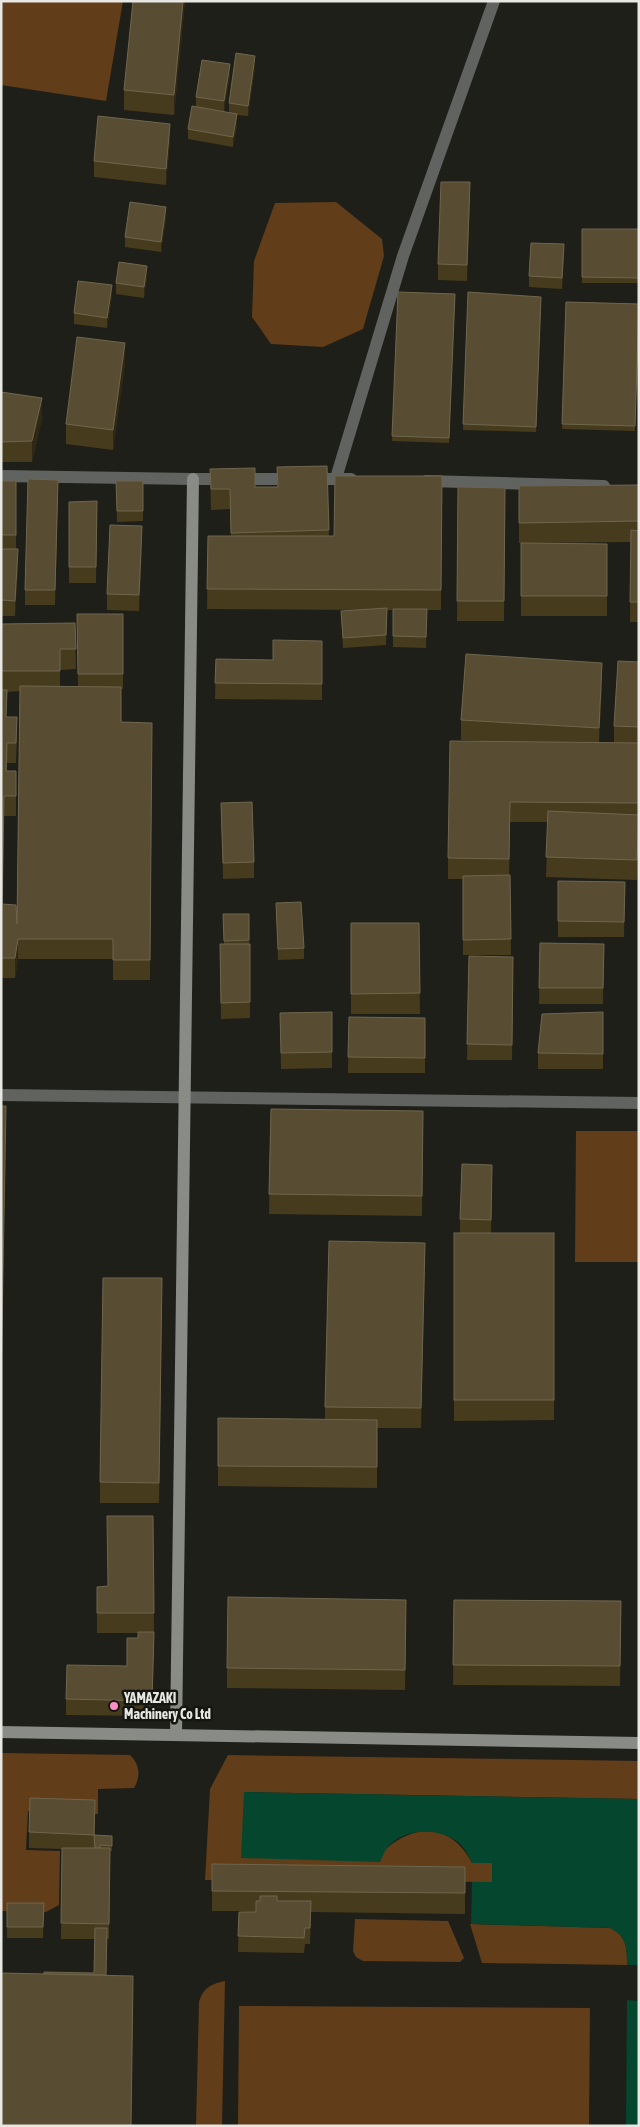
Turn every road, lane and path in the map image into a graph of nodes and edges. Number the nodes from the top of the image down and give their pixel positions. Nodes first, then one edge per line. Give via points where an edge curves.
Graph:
1 (494, 1) edge
2 (1, 476) edge
3 (336, 478) junction
4 (193, 479) junction
5 (365, 479) edge
6 (414, 480) edge
7 (619, 486) edge
8 (1, 1095) edge
9 (185, 1097) junction
10 (639, 1103) edge
11 (1, 1732) edge
12 (176, 1735) junction
13 (639, 1743) edge

1 - 3 street via 403,256
2 - 4 street
3 - 4 street
3 - 5 street
4 - 9 street
6 - 7 street
8 - 9 street
9 - 10 street
9 - 12 street
11 - 12 street
12 - 13 street

